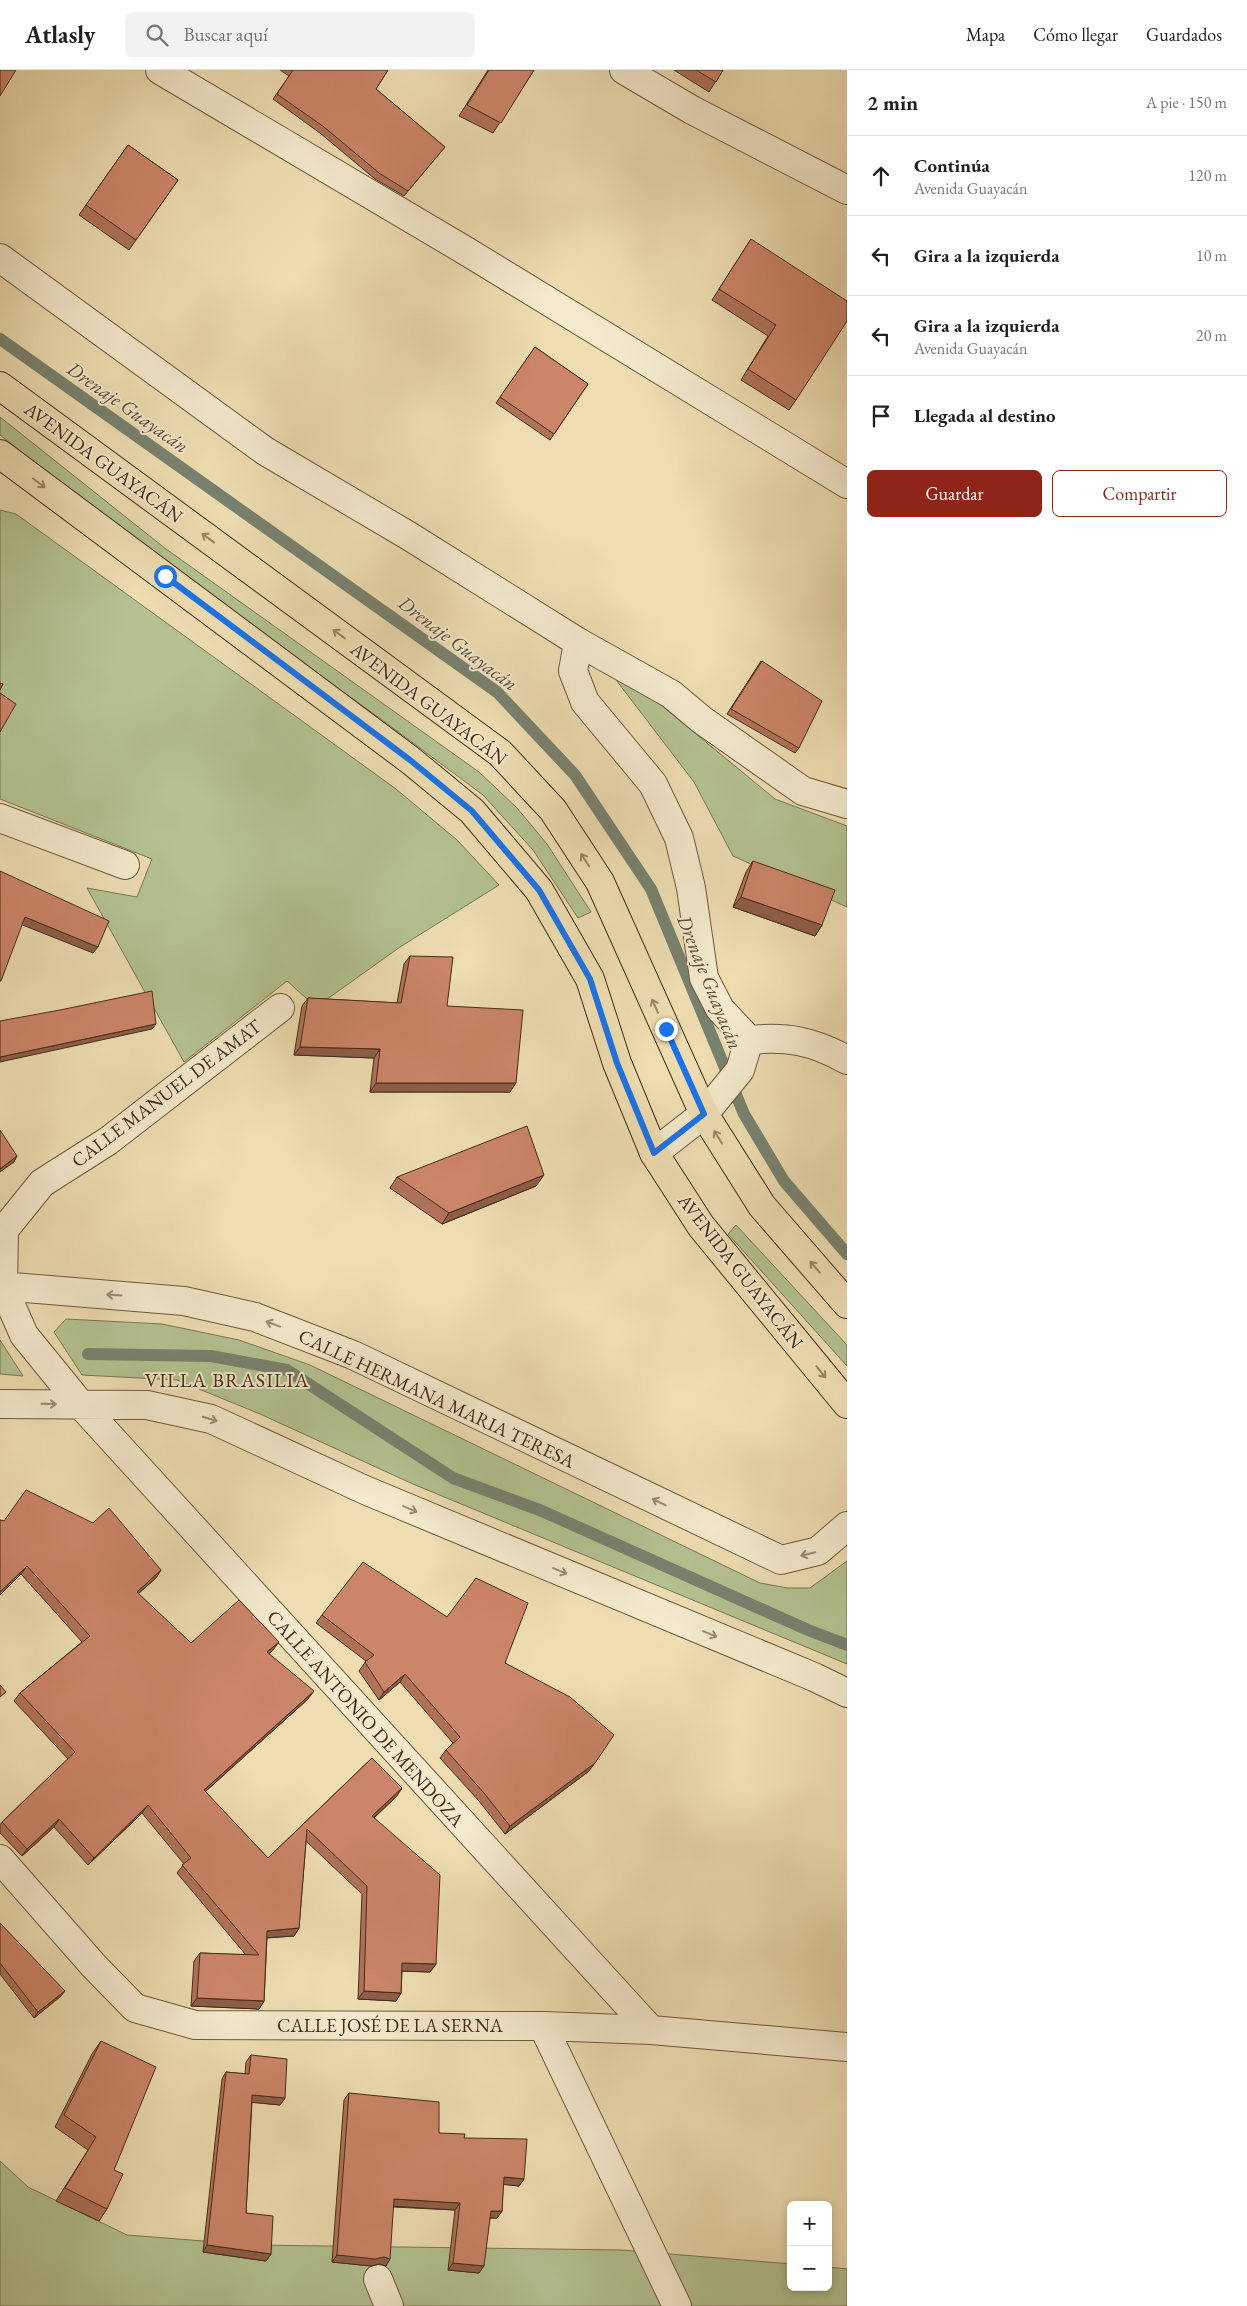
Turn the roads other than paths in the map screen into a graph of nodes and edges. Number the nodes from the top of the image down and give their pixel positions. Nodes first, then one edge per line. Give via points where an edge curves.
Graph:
1 (160, 70) edge
2 (624, 70) edge
3 (847, 190) edge
4 (0, 258) edge
5 (0, 386) edge
6 (0, 454) edge
7 (847, 484) edge
8 (578, 642) junction
9 (847, 804) edge
10 (0, 818) edge
11 (125, 865) dead end
12 (280, 1008) dead end
13 (749, 1040) junction
14 (847, 1060) edge
15 (704, 1114) junction
16 (654, 1153) junction
17 (1, 1287) edge
18 (847, 1304) edge
19 (0, 1404) edge
20 (847, 1404) edge
21 (81, 1405) junction
22 (847, 1526) edge
23 (847, 1693) edge
24 (0, 1859) edge
25 (543, 2026) junction
26 (651, 2030) junction
27 (847, 2047) edge
28 (378, 2279) dead end
29 (677, 2305) edge
30 (390, 2306) edge

1 - 7 street via 466,250
2 - 3 street via 692,110
4 - 8 street via 265,451
15 -> 5 main road, AVENIDA GUAYACÁN via 600,882 552,810 500,753
6 -> 16 main road, AVENIDA GUAYACÁN via 402,754 472,811 539,890 590,979 617,1063
8 - 9 street via 671,694 702,720 803,791
8 - 13 street via 574,671 585,702 653,784 679,838 691,888 704,978 720,1008
10 - 11 street
12 - 17 street, CALLE MANUEL DE AMAT via 108,1141 42,1183 4,1230
13 - 14 street via 794,1039 823,1047
13 - 15 street via 740,1070
15 - 16 street
18 -> 15 main road, AVENIDA GUAYACÁN via 762,1206
16 -> 20 main road, AVENIDA GUAYACÁN via 701,1226
17 - 21 street, CALLE MANUEL DE AMAT via 24,1335
22 -> 17 street, CALLE HERMANA MARIA TERESA via 818,1551 781,1560 353,1355 255,1317 184,1300
19 -> 21 street
21 -> 23 street via 147,1404 211,1418 365,1490
21 - 26 street, CALLE ANTONIO DE MENDOZA
24 - 25 street, CALLE JOSÉ DE LA SERNA via 94,1966 136,2008 195,2024
25 - 26 street, CALLE JOSÉ DE LA SERNA
25 - 29 street
26 - 27 street, CALLE JOSÉ DE LA SERNA
28 - 30 street

